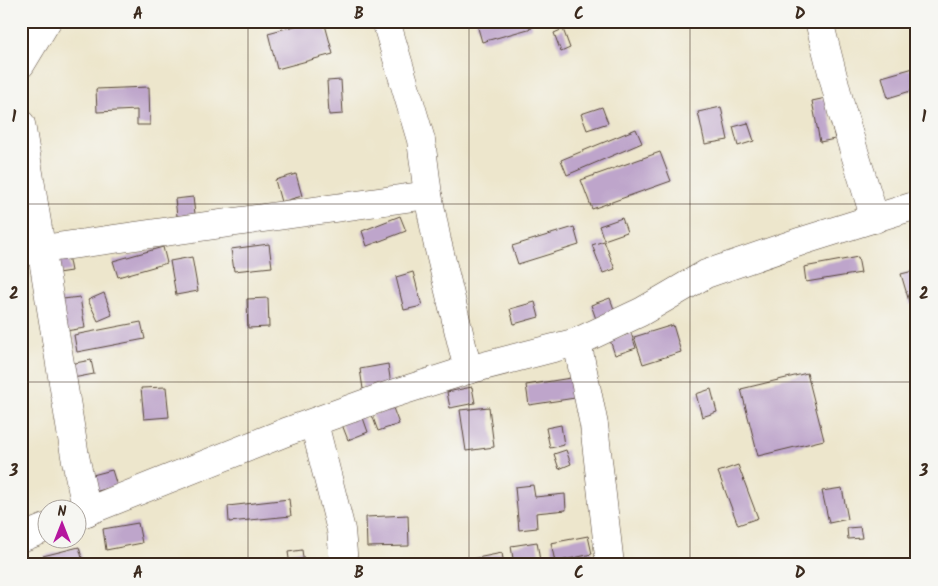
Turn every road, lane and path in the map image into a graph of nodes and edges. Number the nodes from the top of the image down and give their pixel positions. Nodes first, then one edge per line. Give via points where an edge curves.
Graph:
1 (47, 21) edge
2 (386, 21) edge
3 (819, 21) edge
4 (21, 64) edge
5 (21, 124) edge
6 (428, 195) junction
7 (917, 205) edge
8 (875, 219) junction
9 (31, 251) edge
10 (577, 342) junction
11 (468, 370) junction
12 (314, 423) junction
13 (80, 498) edge
14 (88, 511) edge
15 (38, 531) edge
16 (21, 538) edge
17 (344, 565) edge
18 (610, 565) edge

1 - 4 street
2 - 6 street via 420,140
3 - 8 street via 842,112
5 - 9 street
6 - 9 street
6 - 11 street
7 - 8 street
8 - 10 street via 706,274 641,312
9 - 13 street via 75,456
10 - 11 street
10 - 18 street via 594,425
11 - 12 street
12 - 14 street
12 - 17 street via 341,530
15 - 16 street

